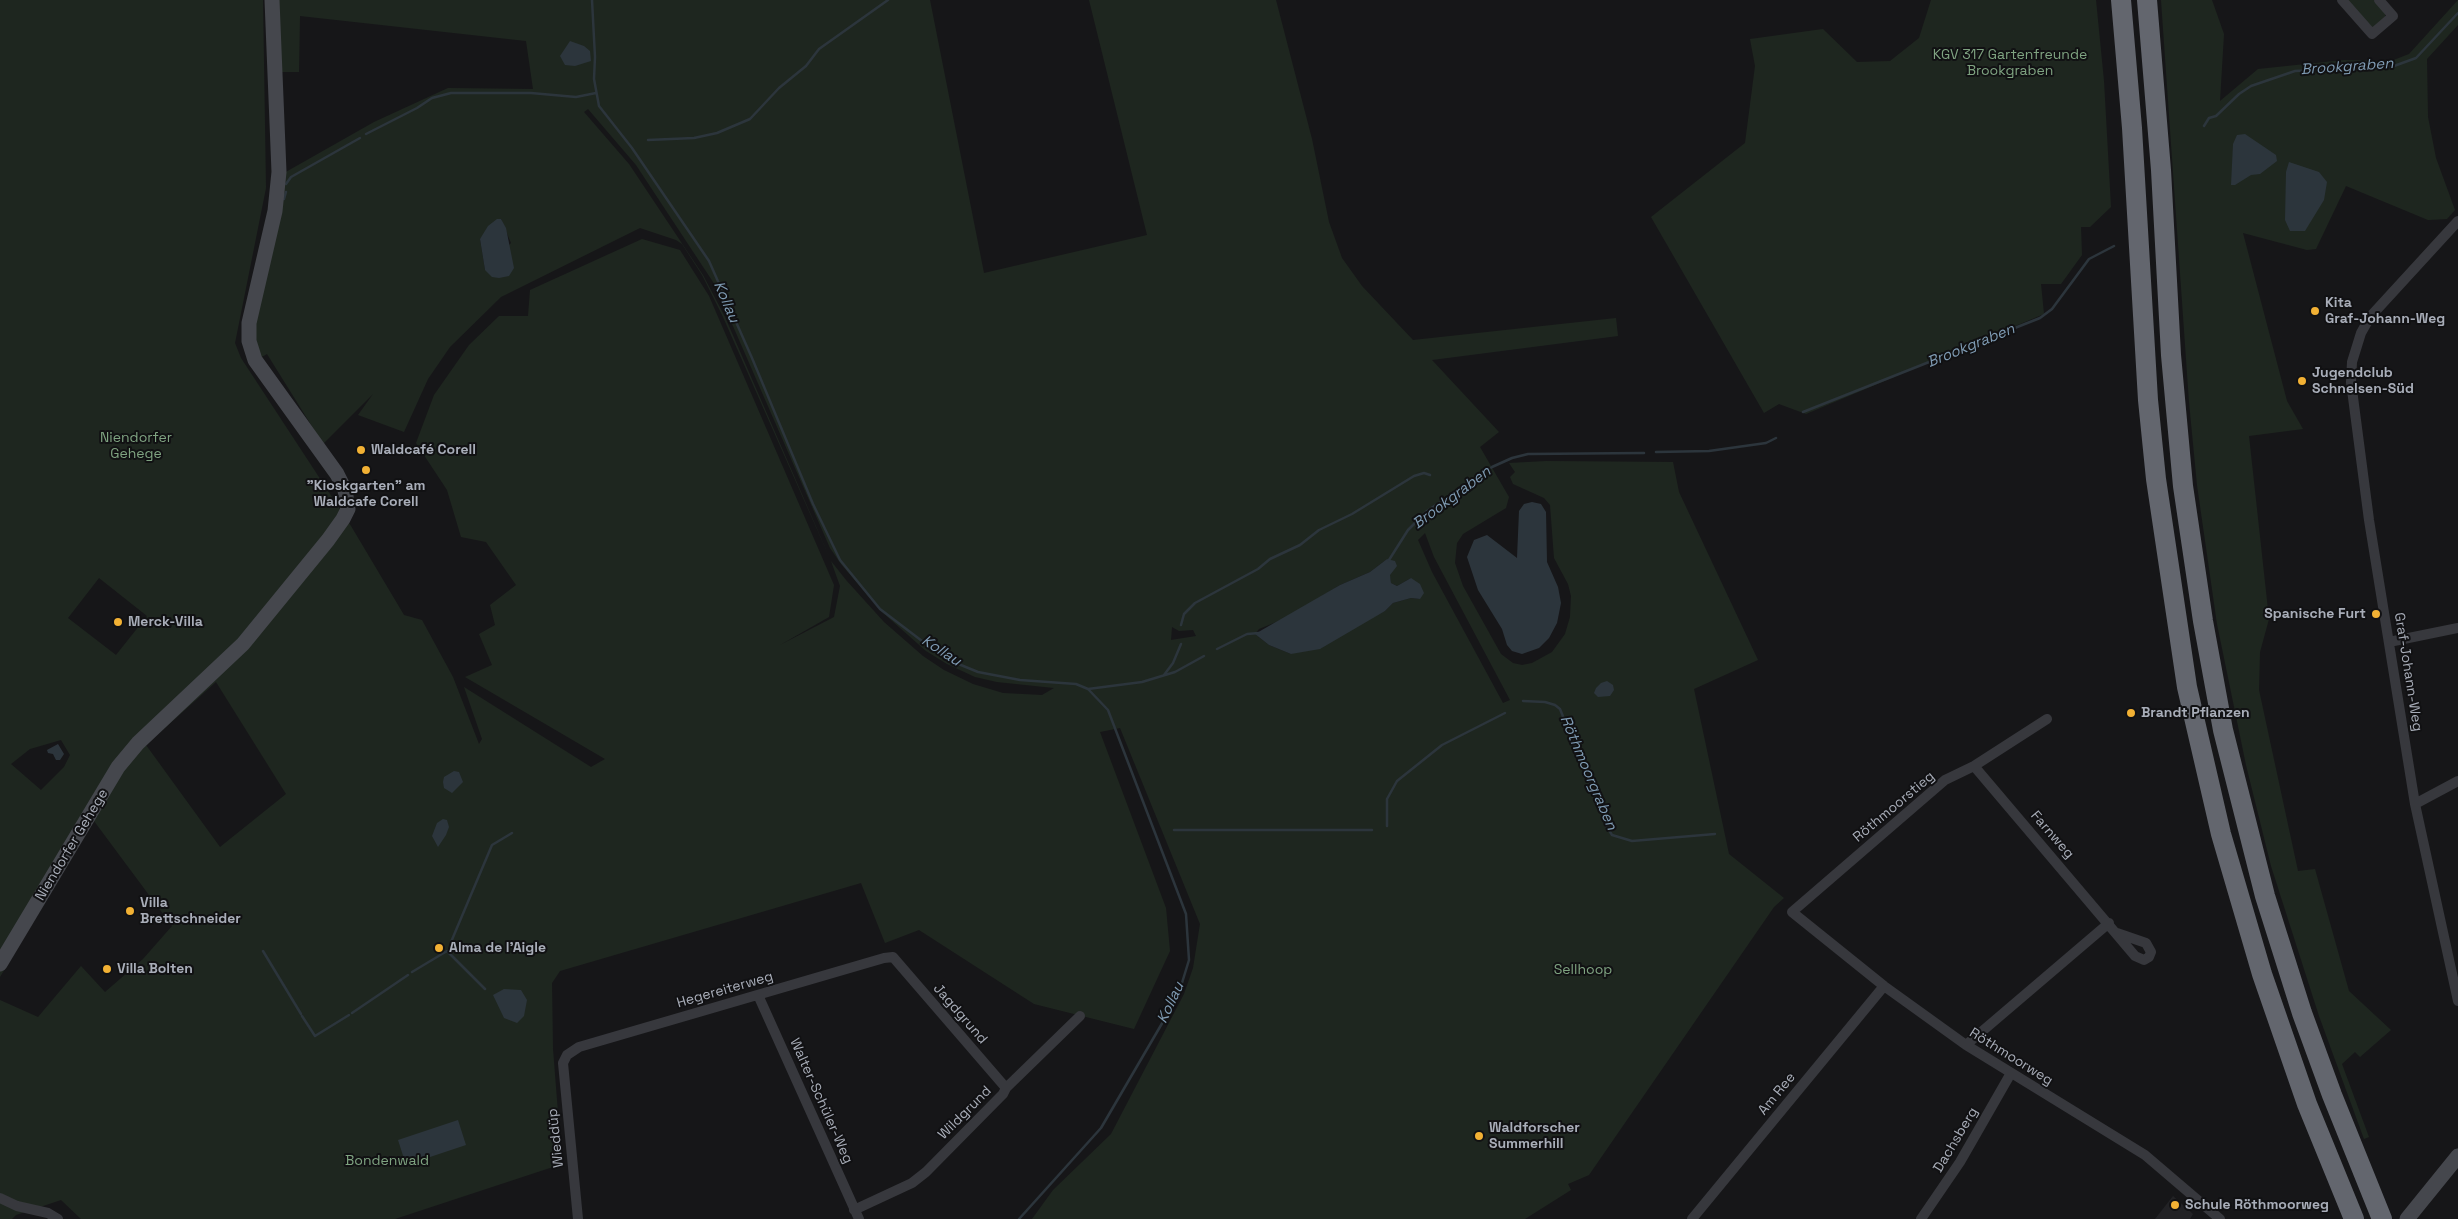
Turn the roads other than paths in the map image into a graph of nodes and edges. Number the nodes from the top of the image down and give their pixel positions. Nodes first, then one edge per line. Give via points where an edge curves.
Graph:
1 (272, 0) edge
2 (2121, 0) edge
3 (2147, 0) edge
4 (2342, 0) edge
5 (2379, 0) edge
6 (2458, 221) edge
7 (2458, 628) edge
8 (2389, 642) junction
9 (2047, 719) dead end
10 (1974, 766) junction
11 (2458, 782) edge
12 (2414, 804) junction
13 (1792, 912) joint
14 (2109, 923) junction
15 (2117, 933) dead end
16 (893, 957) joint
17 (0, 964) edge
18 (1884, 986) junction
19 (758, 995) junction
20 (2458, 1002) edge
21 (1080, 1016) dead end
22 (1966, 1045) junction
23 (567, 1054) joint
24 (2011, 1073) junction
25 (1006, 1088) junction
26 (2458, 1156) edge
27 (0, 1198) edge
28 (856, 1214) edge
29 (58, 1219) edge
30 (578, 1219) edge
31 (1692, 1219) edge
32 (1921, 1219) edge
33 (2220, 1219) edge
34 (2354, 1219) edge
35 (2382, 1219) edge
36 (2407, 1219) edge

1 - 17 street, Niendorfer Gehege via 279,172 275,211 249,323 249,340 255,360 337,474 345,490 348,509 328,540 243,644 138,743 118,767
2 - 34 highway via 2148,400 2156,479 2187,687 2221,834 2262,974 2307,1104
3 - 35 highway via 2184,486 2203,621 2223,730 2265,896 2290,978
4 - 5 street via 2372,34 2393,16
6 - 8 street, Graf-Johann-Weg via 2377,308 2361,333 2352,362 2351,382 2369,520
7 - 8 street
8 - 12 street, Graf-Johann-Weg
9 - 10 street, Röthmoorstieg
10 - 13 street, Röthmoorstieg via 1945,780
10 - 14 street, Farnweg
11 - 12 street
12 - 20 street, Graf-Johann-Weg
13 - 18 street, Röthmoorweg
14 - 15 street, Farnweg
14 - 22 street
16 - 19 street, Hegereiterweg
16 - 25 street, Jagdgrund
18 - 22 street, Röthmoorweg
18 - 31 street, Am Ree
19 - 23 street, Hegereiterweg via 579,1047
19 - 28 street, Walter-Schüler-Weg
21 - 25 street, Wildgrund
22 - 24 street, Röthmoorweg
23 - 30 street, Wieddüp via 563,1063
24 - 32 street, Dachsberg via 1960,1162
24 - 33 street, Röthmoorweg via 2145,1155
25 - 28 street, Wildgrund via 926,1172
26 - 36 street
27 - 29 street

